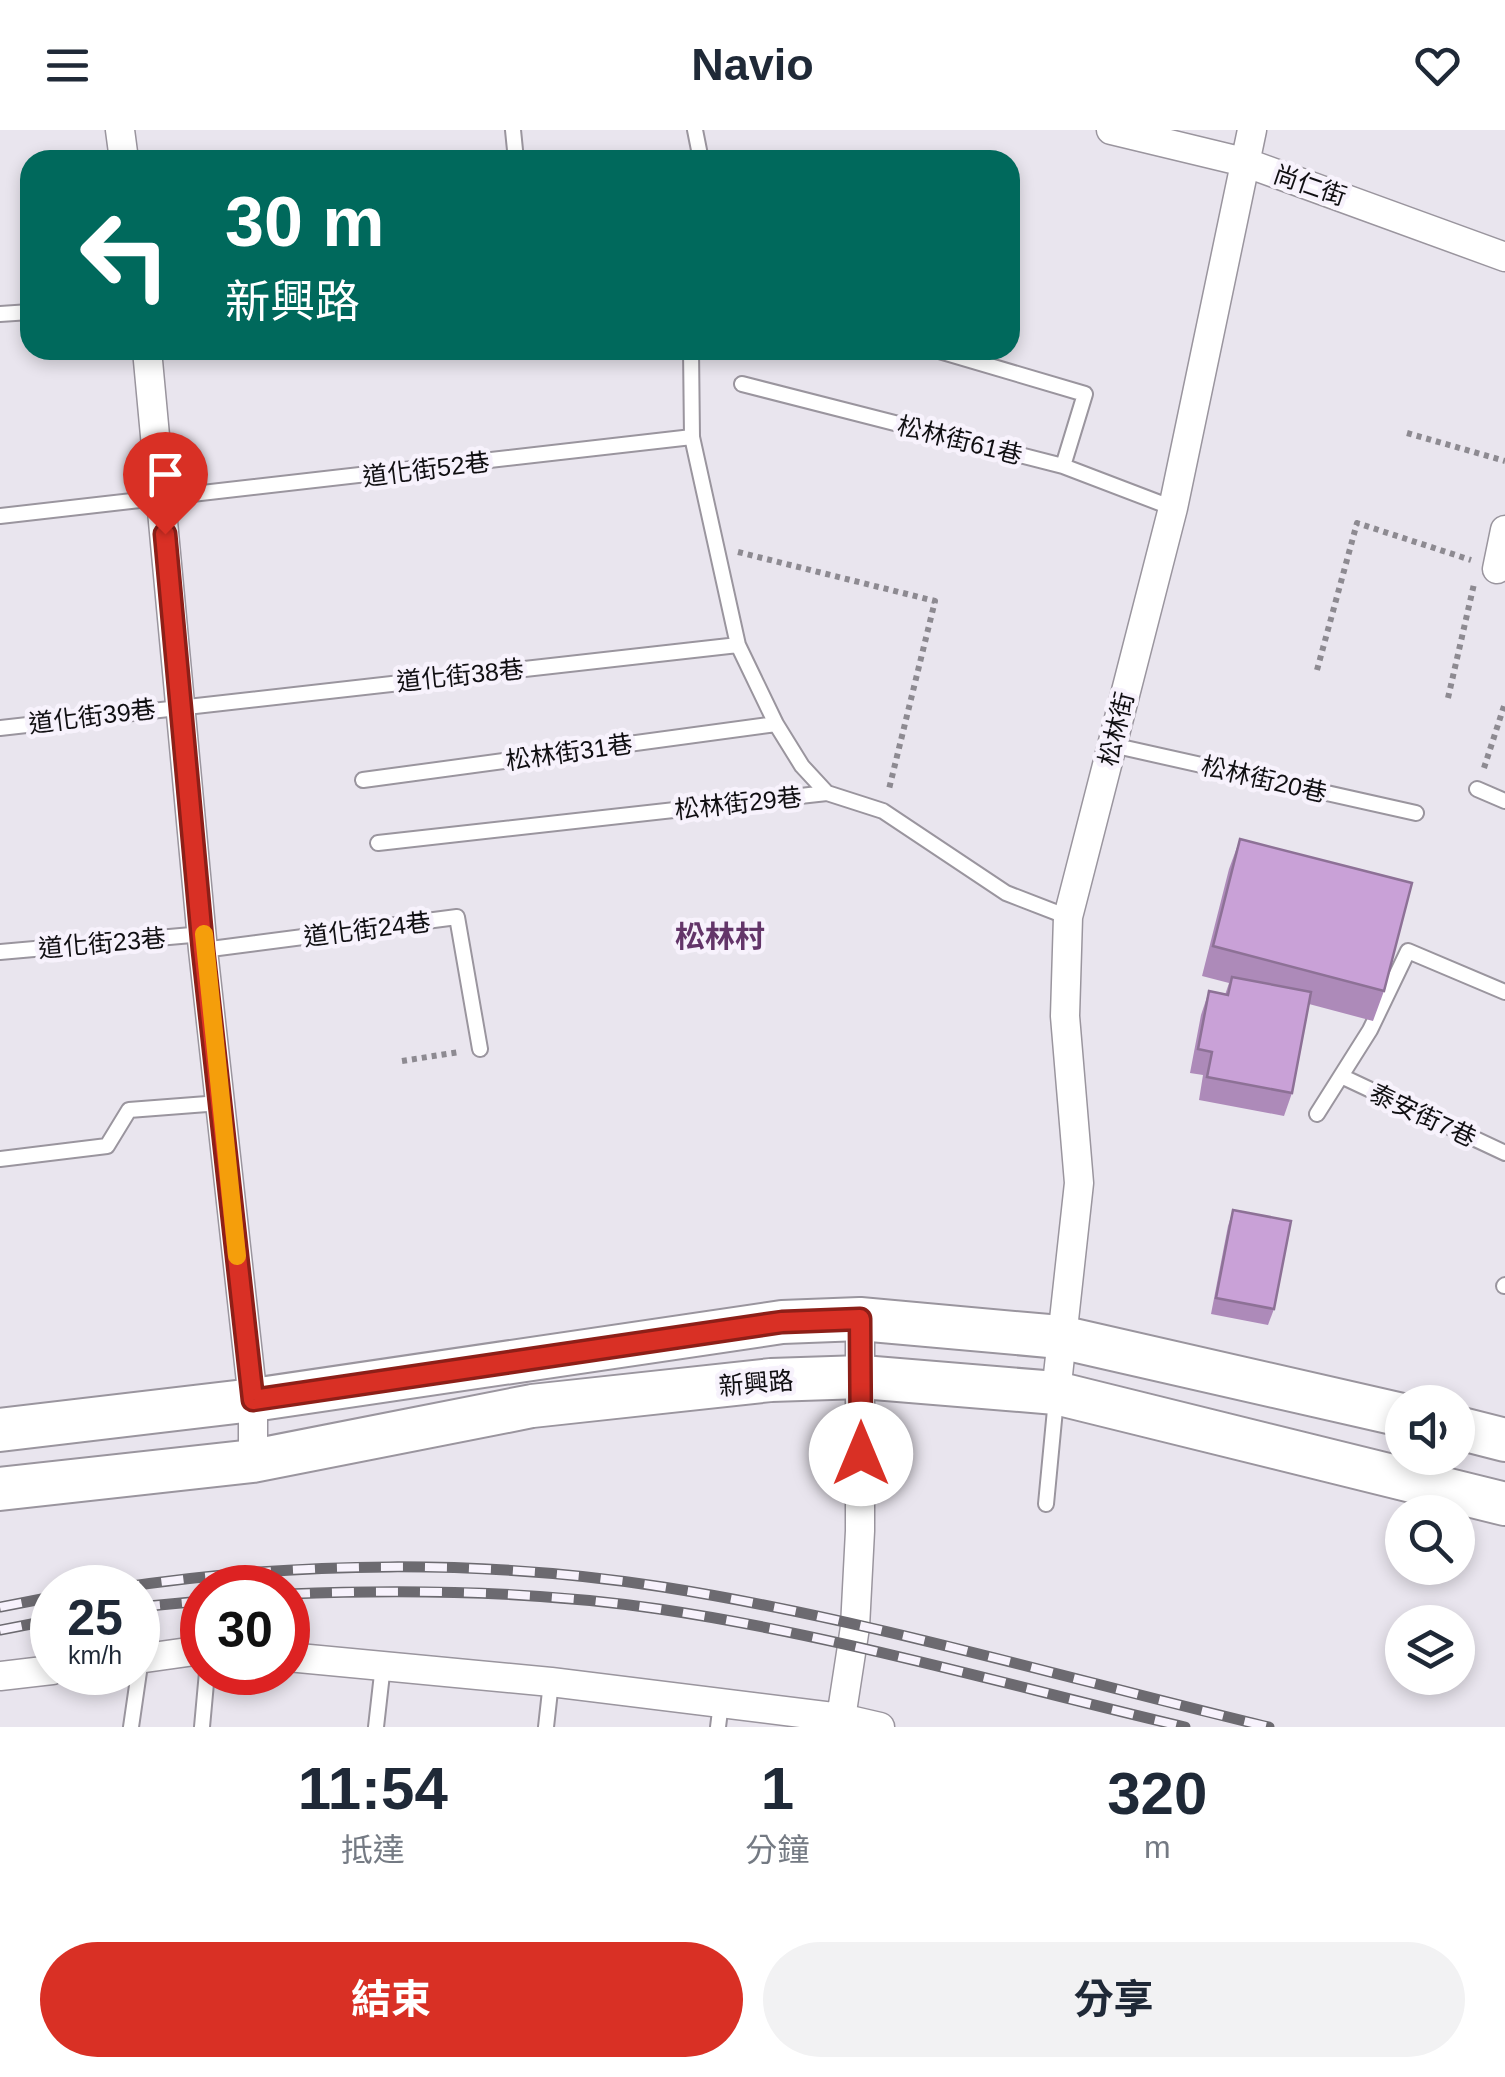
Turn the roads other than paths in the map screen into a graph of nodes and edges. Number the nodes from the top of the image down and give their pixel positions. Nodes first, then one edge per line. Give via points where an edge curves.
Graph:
1 (1111, 130) edge
2 (1252, 130) edge
3 (1244, 162) junction
4 (1505, 256) edge
5 (148, 360) edge
6 (691, 360) edge
7 (970, 360) edge
8 (742, 384) dead end
9 (692, 437) junction
10 (1063, 466) junction
11 (161, 500) junction
12 (1173, 508) junction
13 (0, 516) edge
14 (1505, 530) edge
15 (1488, 566) road end
16 (738, 645) junction
17 (183, 704) junction
18 (776, 724) junction
19 (0, 728) edge
20 (1112, 745) junction
21 (363, 780) dead end
22 (1477, 789) road end
23 (827, 793) junction
24 (1505, 801) edge
25 (1416, 812) dead end
26 (378, 843) dead end
27 (1068, 917) junction
28 (203, 942) junction
29 (0, 952) edge
30 (1505, 992) edge
31 (480, 1049) road end
32 (1341, 1076) junction
33 (220, 1104) junction
34 (1317, 1114) dead end
35 (1505, 1153) edge
36 (0, 1158) edge
37 (860, 1319) junction
38 (1060, 1336) junction
39 (862, 1377) junction
40 (1056, 1393) junction
41 (253, 1400) junction
42 (1385, 1411) edge
43 (0, 1430) edge
44 (1475, 1432) edge
45 (1505, 1440) edge
46 (252, 1461) junction
47 (0, 1489) edge
48 (1046, 1504) dead end
49 (1505, 1504) edge
50 (310, 1659) edge
51 (383, 1666) junction
52 (30, 1673) edge
53 (0, 1676) edge
54 (551, 1682) junction
55 (135, 1695) edge
56 (205, 1695) edge
57 (719, 1715) edge
58 (842, 1718) junction
59 (131, 1727) edge
60 (202, 1727) edge
61 (376, 1727) edge
62 (546, 1727) edge
63 (880, 1727) edge

1 - 3 street, 尚仁街
2 - 3 street, 松林街
3 - 4 street, 尚仁街
3 - 12 street, 松林街
5 - 11 street
6 - 9 lane
7 - 10 lane via 1085,394
8 - 10 lane, 松林街61巷
9 - 11 lane, 道化街52巷
9 - 16 lane
10 - 12 lane, 松林街61巷
11 - 13 lane, 道化街52巷
11 - 17 street
12 - 20 street, 松林街
14 - 15 street
16 - 17 lane, 道化街38巷
16 - 18 lane
17 - 19 lane, 道化街39巷
17 - 28 street
18 - 21 lane, 松林街31巷
18 - 23 lane
20 - 25 lane, 松林街20巷
20 - 27 street, 松林街
22 - 24 lane
23 - 26 lane, 松林街29巷
23 - 27 lane, 松林街29巷 via 883,812 1006,893
27 - 38 street, 松林街 via 1065,1016 1079,1183
28 - 29 lane, 道化街23巷
28 - 31 lane, 道化街24巷 via 457,917
28 - 33 street
30 - 32 lane via 1408,951
32 - 34 lane
32 - 35 lane, 泰安街7巷
33 - 36 lane via 129,1110 107,1146
33 - 41 street
37 - 38 main road
37 - 39 street
37 - 41 main road via 782,1322
38 - 40 street, 松林街
38 - 42 main road
39 - 40 main road, 新興路
39 - 46 main road, 新興路 via 532,1406
39 - 58 street via 856,1608
40 - 48 lane
40 - 49 main road, 新興路
41 - 43 main road
41 - 46 street
44 - 45 main road
46 - 47 main road, 新興路
50 - 51 street
51 - 54 street
51 - 61 lane
52 - 53 street
54 - 57 street
54 - 62 lane
55 - 59 lane
56 - 60 lane
57 - 58 street
58 - 63 street

